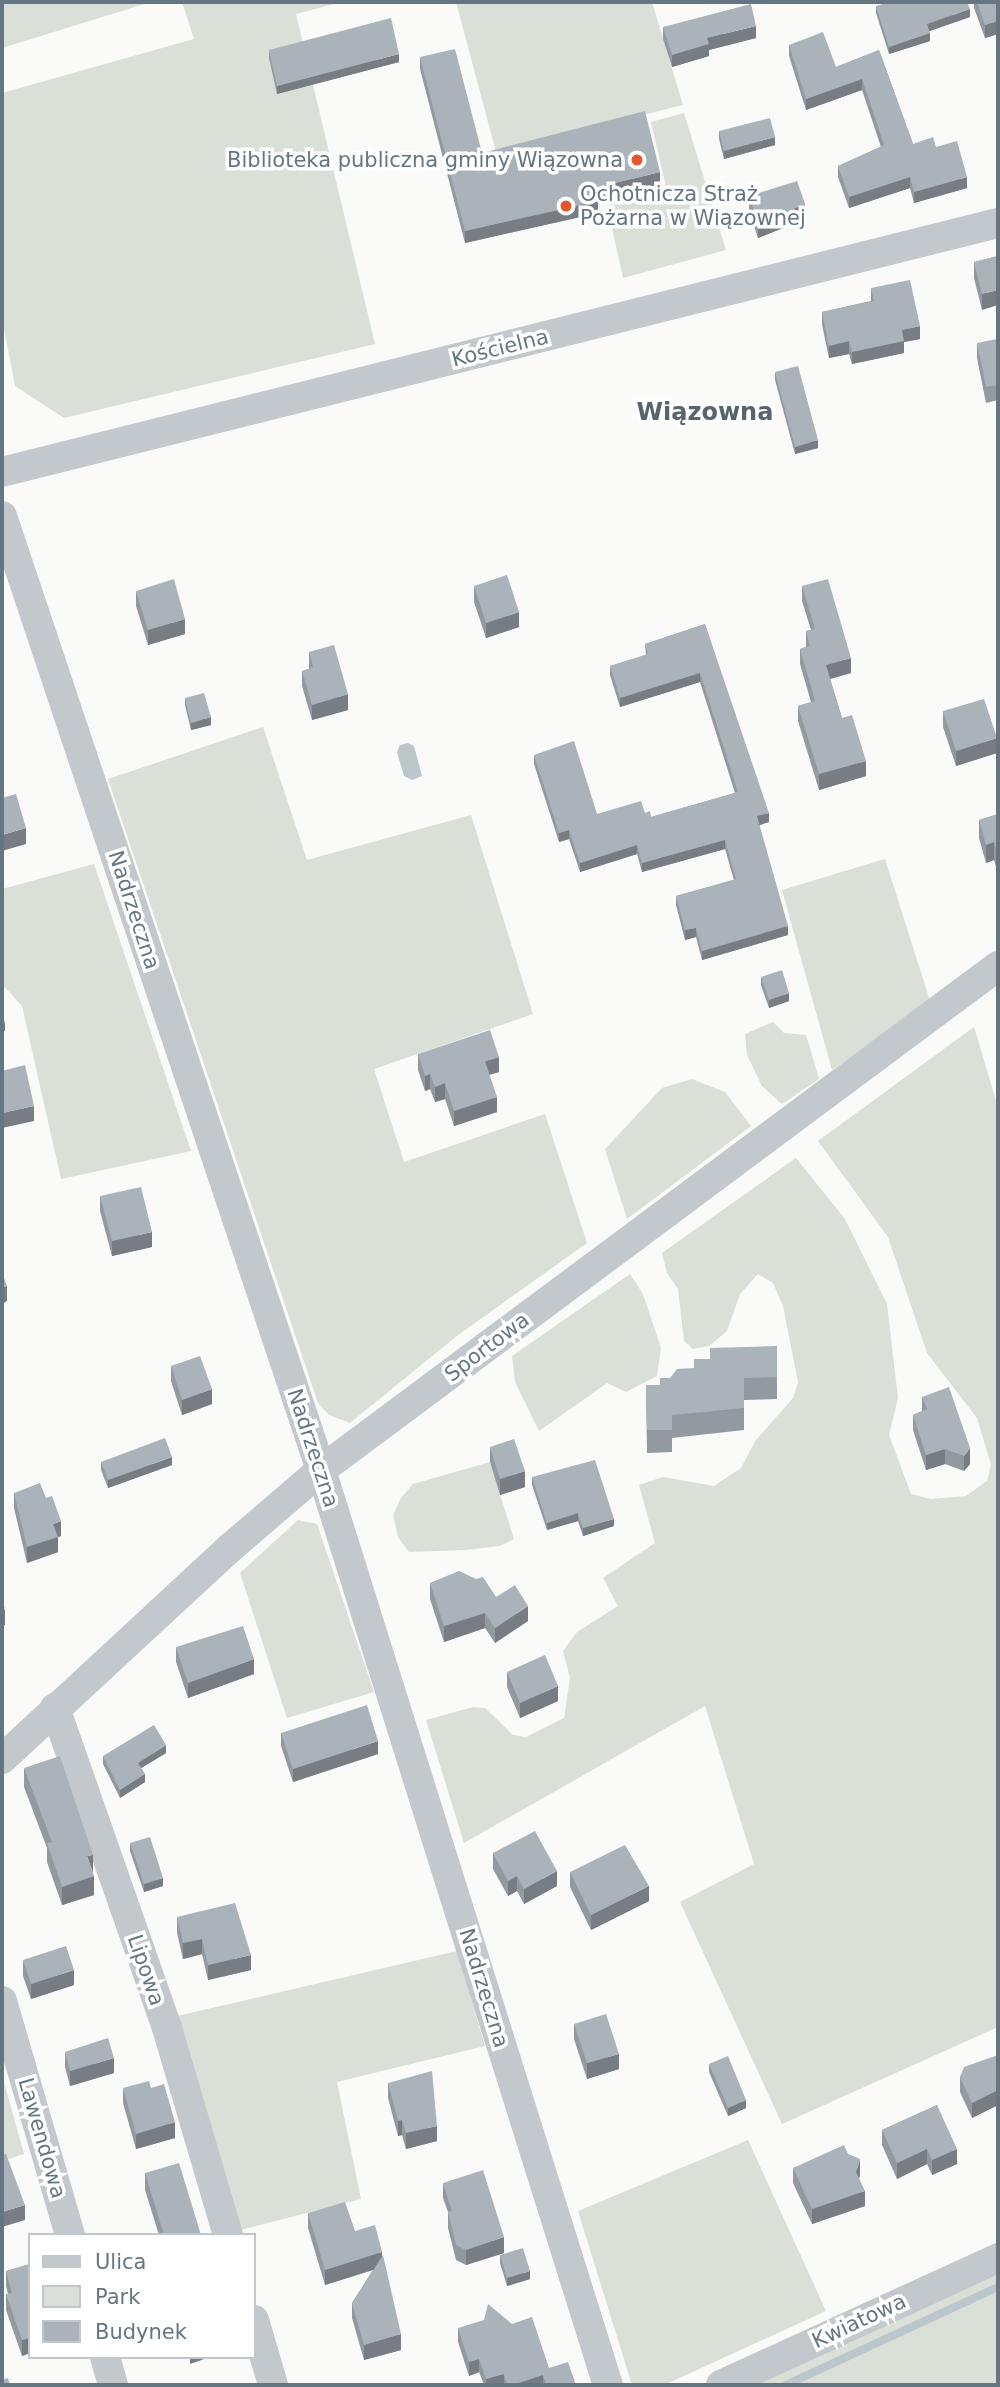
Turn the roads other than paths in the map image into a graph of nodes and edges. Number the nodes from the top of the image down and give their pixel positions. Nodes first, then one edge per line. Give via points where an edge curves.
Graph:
1 (998, 223) edge
2 (2, 472) edge
3 (2, 516) edge
4 (998, 966) edge
5 (321, 1470) junction
6 (55, 1708) junction
7 (2, 1759) edge
8 (2, 2001) edge
9 (68, 2233) edge
10 (227, 2233) edge
11 (998, 2258) edge
12 (256, 2326) edge
13 (106, 2359) edge
14 (113, 2385) edge
15 (273, 2385) edge
16 (608, 2385) edge
17 (720, 2385) edge

1 - 2 street, Kościelna
3 - 5 street, Nadrzeczna
4 - 5 street, Sportowa
5 - 6 street, Sportowa
5 - 16 street, Nadrzeczna
6 - 7 street, Sportowa
6 - 10 street, Lipowa via 167,2028
8 - 9 street, Lawendowa
11 - 17 street, Kwiatowa
12 - 15 street
13 - 14 street

